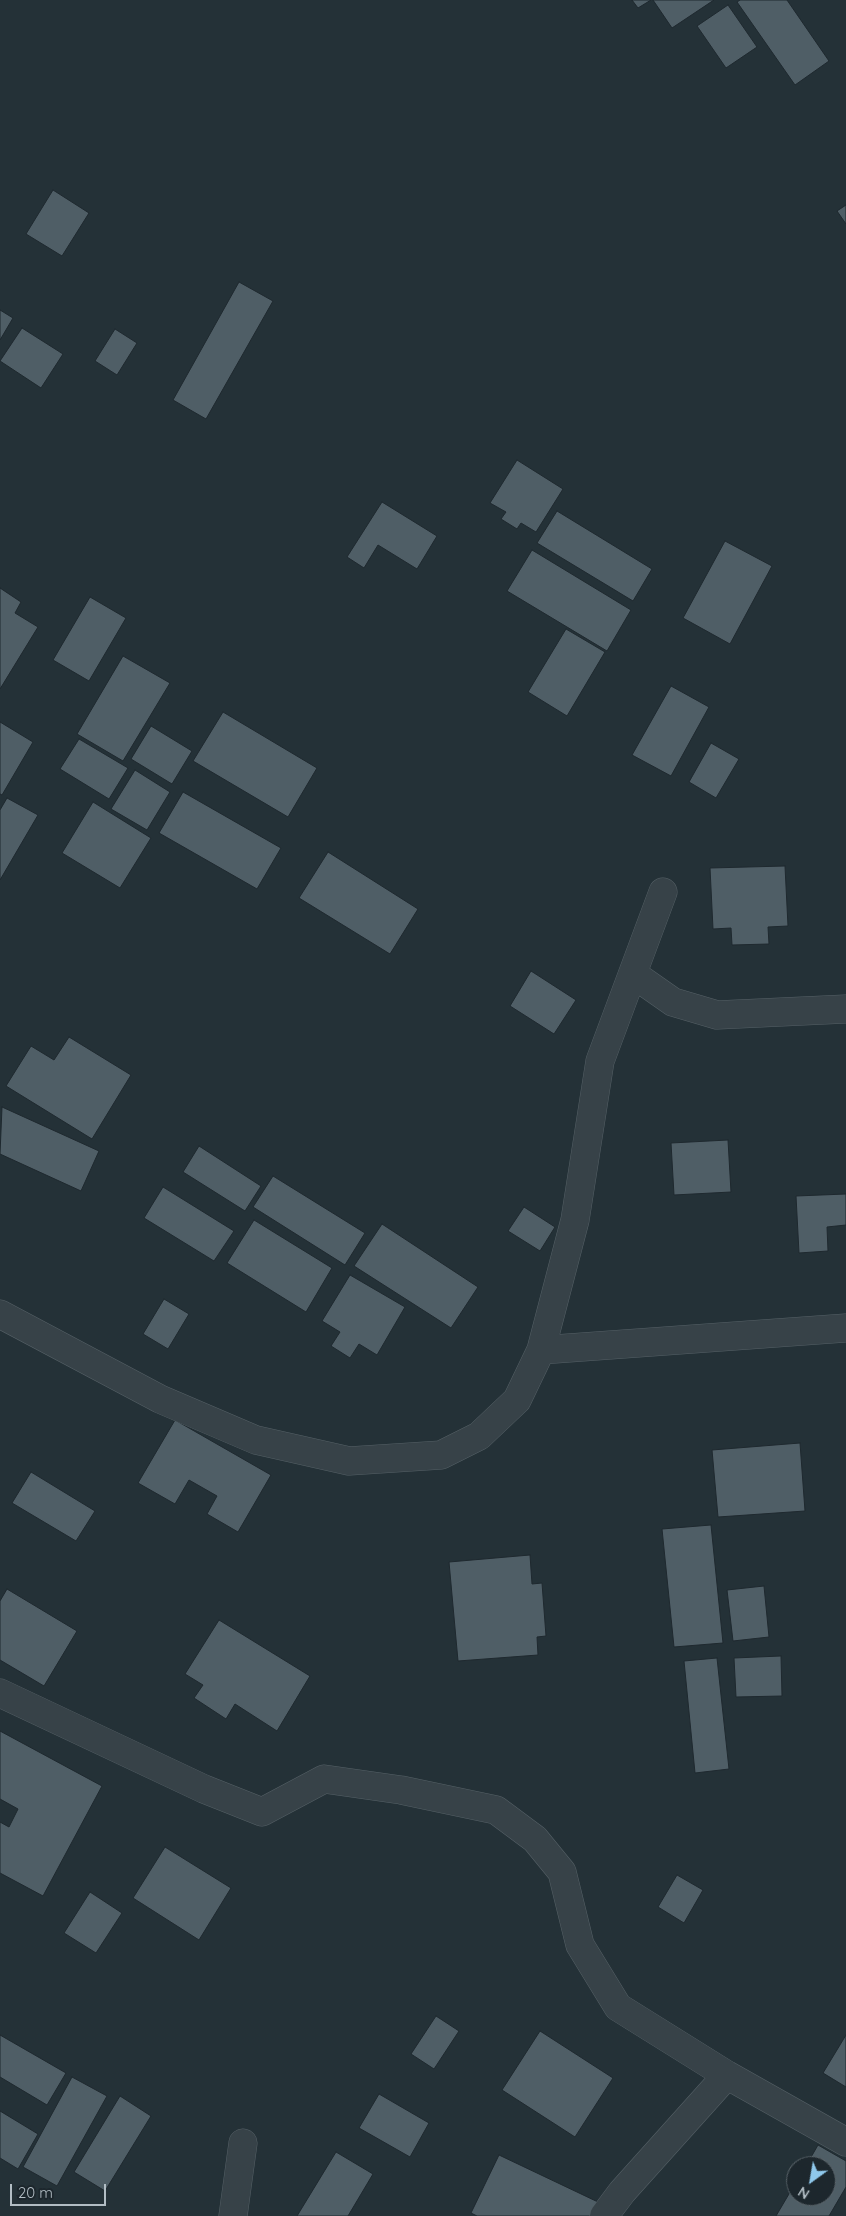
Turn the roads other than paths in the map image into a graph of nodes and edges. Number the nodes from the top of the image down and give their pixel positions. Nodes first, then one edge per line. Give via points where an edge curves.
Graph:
1 (663, 892) dead end
2 (633, 974) junction
3 (846, 1009) edge
4 (0, 1314) edge
5 (846, 1328) edge
6 (541, 1350) junction
7 (0, 1693) edge
8 (726, 2075) junction
9 (846, 2142) edge
10 (243, 2143) dead end
11 (233, 2216) edge
12 (604, 2216) edge

1 - 2 street
2 - 3 street via 673,1002 717,1015
2 - 6 street via 600,1061 575,1220
4 - 6 street via 160,1399 256,1440 349,1461 441,1455 479,1436 517,1400
5 - 6 street
7 - 8 street via 262,1812 324,1780 401,1790 496,1810 535,1839 562,1872 580,1945 618,2007
8 - 9 street
8 - 12 street
10 - 11 street

